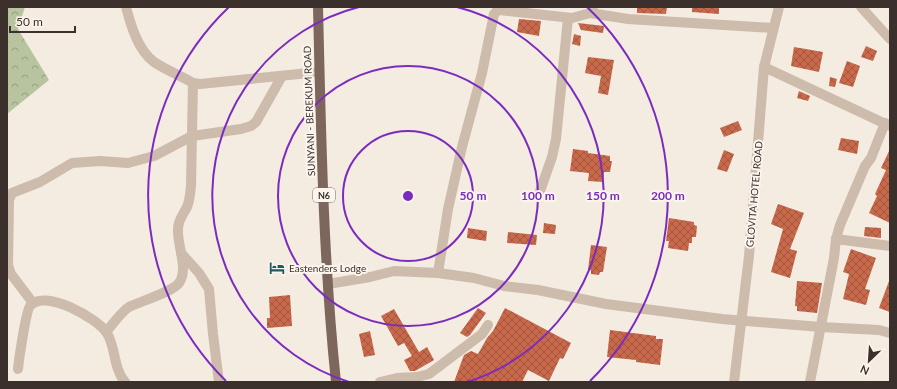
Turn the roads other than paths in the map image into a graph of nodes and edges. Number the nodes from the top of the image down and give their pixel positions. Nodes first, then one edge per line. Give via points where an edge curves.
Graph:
1 (126, 7) edge
2 (318, 7) edge
3 (779, 7) edge
4 (861, 7) edge
5 (591, 10) edge
6 (568, 18) junction
7 (773, 28) junction
8 (890, 39) edge
9 (764, 67) junction
10 (319, 72) junction
11 (282, 76) junction
12 (193, 83) junction
13 (887, 125) edge
14 (192, 136) junction
15 (540, 191) dead end
16 (836, 239) junction
17 (890, 246) edge
18 (180, 252) junction
19 (438, 273) junction
20 (328, 284) junction
21 (33, 303) junction
22 (741, 322) junction
23 (488, 325) dead end
24 (821, 327) junction
25 (106, 332) junction
26 (890, 333) edge
27 (18, 369) dead end
28 (125, 382) edge
29 (219, 382) edge
30 (336, 382) edge
31 (380, 382) edge
32 (734, 382) edge
33 (810, 382) edge

1 - 12 street via 138,41 145,52 154,62
2 - 10 main road, SUNYANI - BEREKUM ROAD / N6
3 - 7 street, GLOVITA HOTEL ROAD
4 - 8 street
5 - 6 street
5 - 7 street via 628,19
6 - 15 street via 556,139
6 - 19 street via 499,10 494,14 448,209
7 - 9 street, GLOVITA HOTEL ROAD
9 - 13 street
9 - 22 street, GLOVITA HOTEL ROAD via 749,256
10 - 11 street
10 - 20 main road, SUNYANI - BEREKUM ROAD / N6
11 - 12 street
11 - 14 street via 256,122 251,126
12 - 14 street
13 - 16 street via 862,172
14 - 18 street via 189,198 178,229
14 - 21 street via 154,156 128,163 72,163 40,182 12,193 9,200 8,265 11,274
16 - 17 street
16 - 24 street
18 - 25 street via 184,270 179,285 128,308
18 - 29 street via 209,289
19 - 20 street via 394,271 370,278
19 - 22 street via 606,304
20 - 30 main road, SUNYANI - BEREKUM ROAD / N6
21 - 25 street via 36,300 44,300 72,308 87,316
21 - 27 street via 28,307
22 - 24 street
22 - 32 street, GLOVITA HOTEL ROAD
23 - 31 street via 482,334 429,374
24 - 26 street via 879,330
24 - 33 street
25 - 28 street via 116,365

